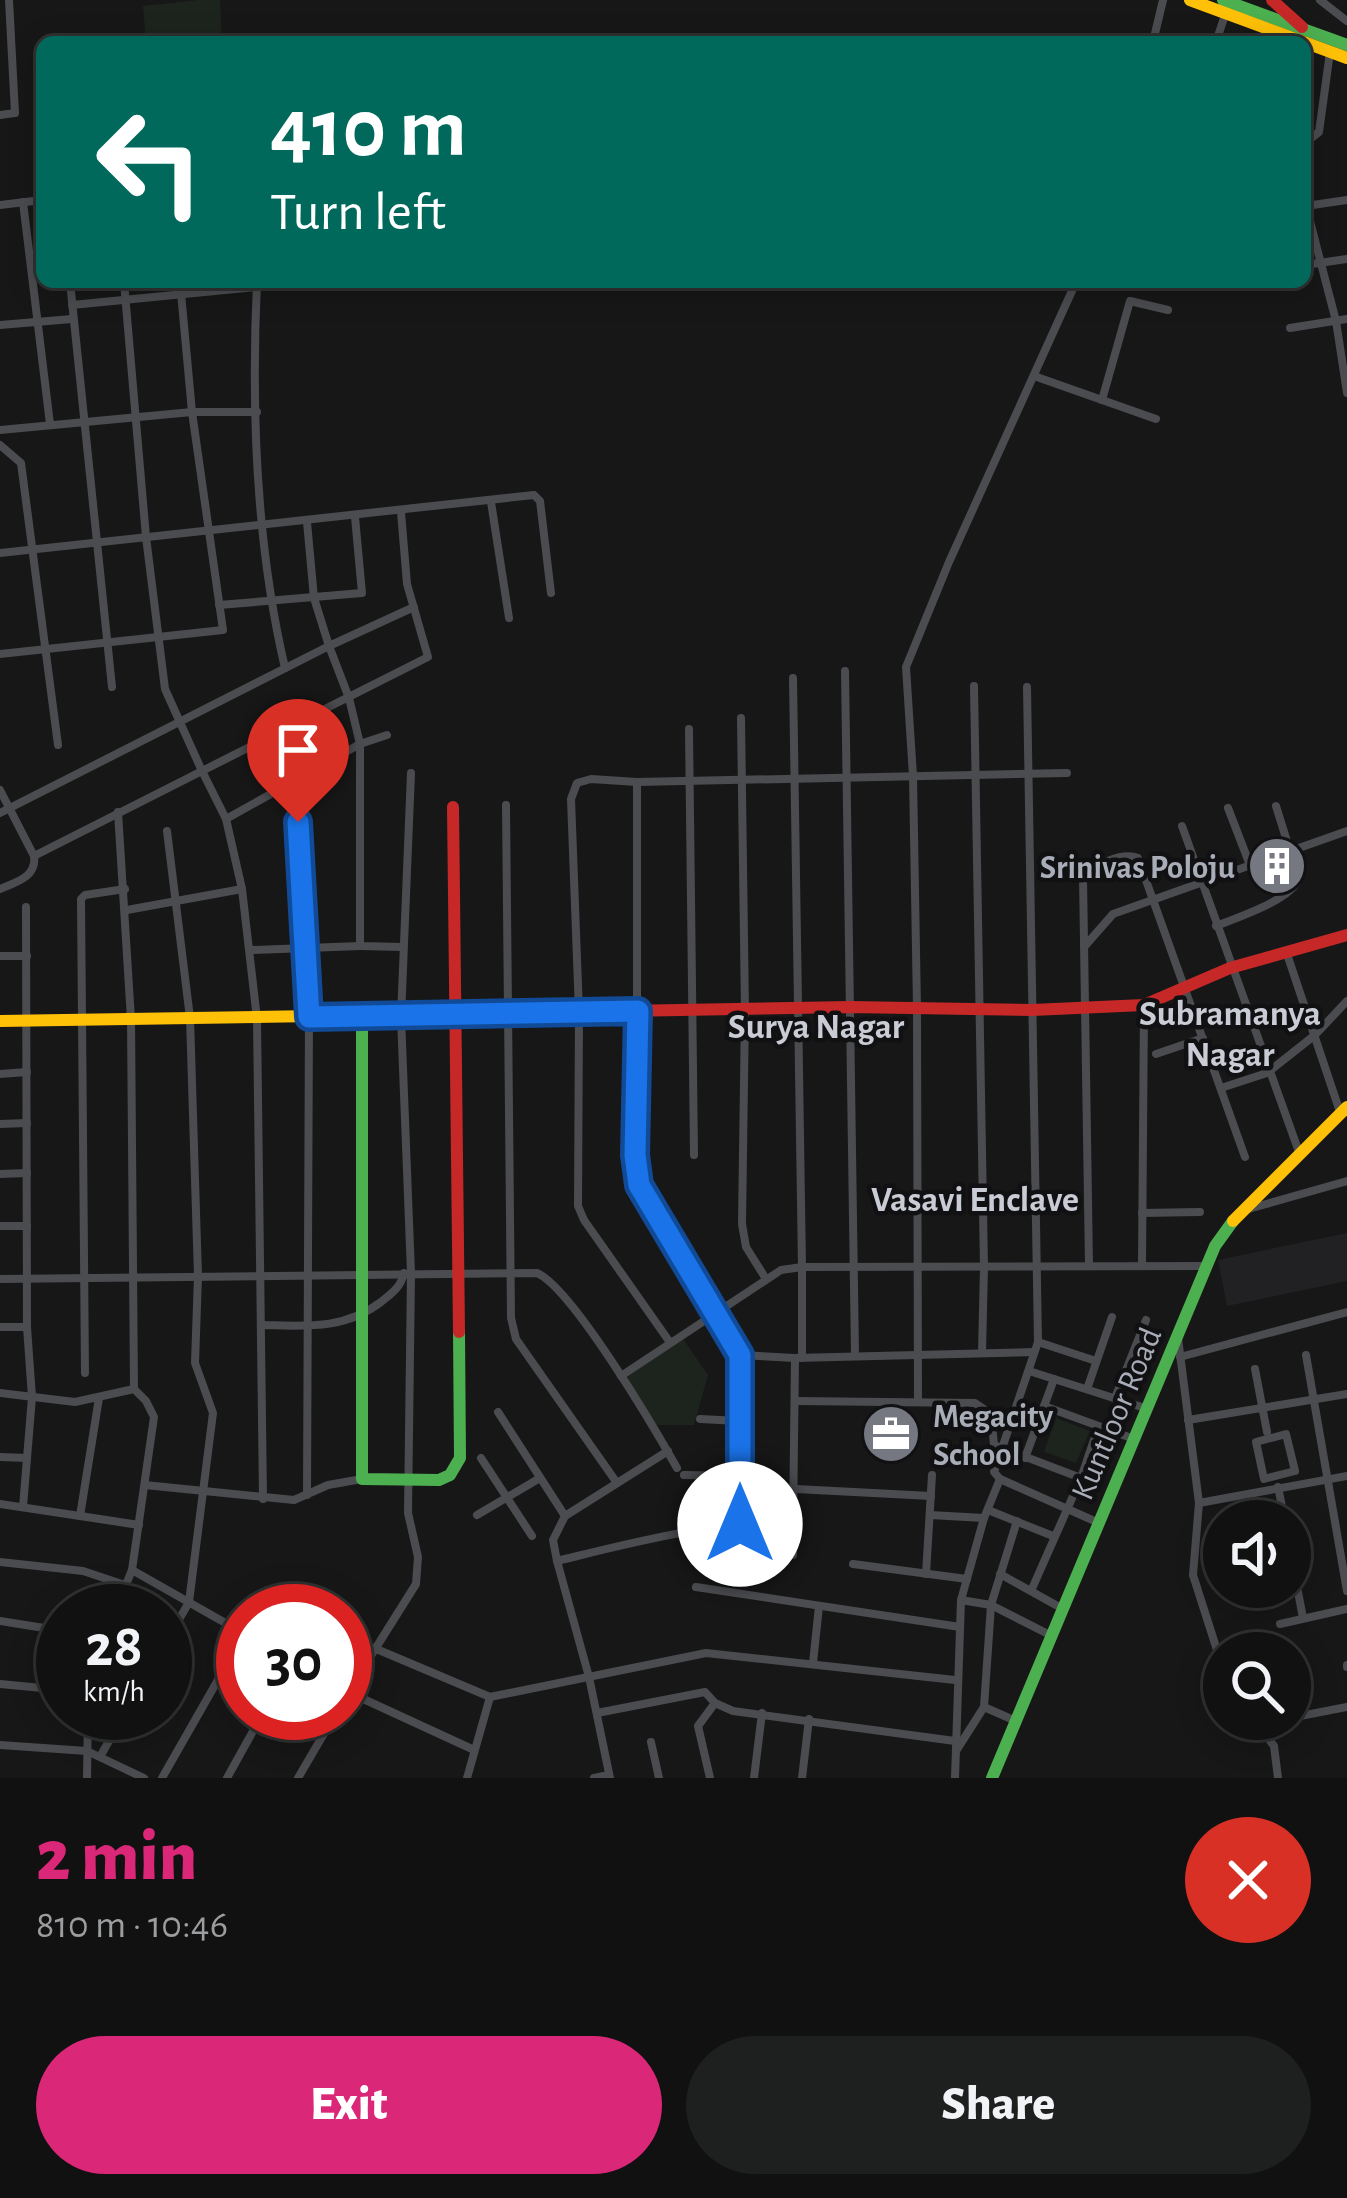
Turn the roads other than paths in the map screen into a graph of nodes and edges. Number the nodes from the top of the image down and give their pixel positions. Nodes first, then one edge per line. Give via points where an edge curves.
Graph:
1 (9, 0) edge
2 (1162, 0) edge
3 (1190, 0) edge
4 (1272, 0) edge
5 (1320, 0) edge
6 (1224, 6) edge
7 (1347, 21) edge
8 (1304, 29) junction
9 (1154, 36) edge
10 (1217, 36) edge
11 (1301, 36) edge
12 (1311, 40) edge
13 (1324, 45) junction
14 (1347, 45) edge
15 (1347, 58) edge
16 (0, 116) edge
17 (1311, 139) edge
18 (1347, 200) edge
19 (36, 201) edge
20 (22, 202) junction
21 (0, 205) edge
22 (1311, 205) edge
23 (1311, 228) edge
24 (1347, 259) edge
25 (1319, 263) junction
26 (1311, 264) edge
27 (71, 288) edge
28 (124, 288) edge
29 (175, 288) edge
30 (180, 288) edge
31 (256, 288) edge
32 (1073, 288) edge
33 (125, 298) junction
34 (72, 305) junction
35 (1168, 310) dead end
36 (72, 319) junction
37 (1347, 319) edge
38 (1336, 321) junction
39 (38, 322) junction
40 (0, 326) edge
41 (1290, 328) dead end
42 (1346, 374) edge
43 (1034, 376) junction
44 (1347, 392) edge
45 (1102, 400) junction
46 (192, 412) junction
47 (257, 412) junction
48 (137, 416) junction
49 (1156, 419) dead end
50 (83, 421) junction
51 (50, 424) junction
52 (0, 430) edge
53 (0, 445) edge
54 (491, 502) junction
55 (401, 512) junction
56 (356, 517) junction
57 (307, 522) junction
58 (262, 527) junction
59 (210, 531) junction
60 (146, 537) junction
61 (97, 544) junction
62 (32, 551) junction
63 (0, 554) edge
64 (551, 593) dead end
65 (314, 598) junction
66 (270, 602) junction
67 (219, 605) junction
68 (414, 607) junction
69 (509, 618) dead end
70 (160, 637) junction
71 (107, 643) junction
72 (329, 646) junction
73 (46, 649) junction
74 (0, 655) edge
75 (285, 668) junction
76 (845, 671) dead end
77 (793, 678) dead end
78 (974, 686) dead end
79 (112, 687) dead end
80 (1027, 687) dead end
81 (349, 698) junction
82 (741, 718) dead end
83 (180, 723) junction
84 (689, 729) dead end
85 (387, 735) dead end
86 (360, 744) junction
87 (58, 745) dead end
88 (202, 771) junction
89 (411, 772) dead end
90 (1067, 773) dead end
91 (1028, 774) junction
92 (974, 775) junction
93 (914, 776) junction
94 (795, 778) junction
95 (847, 778) junction
96 (297, 780) junction
97 (740, 780) junction
98 (690, 781) junction
99 (637, 782) junction
100 (0, 790) edge
101 (506, 805) dead end
102 (1276, 806) dead end
103 (453, 807) dead end
104 (1228, 808) dead end
105 (4, 811) edge
106 (118, 812) junction
107 (226, 819) junction
108 (1182, 826) dead end
109 (167, 831) dead end
110 (1346, 835) edge
111 (1292, 851) junction
112 (34, 856) junction
113 (1250, 865) junction
114 (1202, 884) junction
115 (125, 889) junction
116 (242, 889) junction
117 (0, 890) edge
118 (176, 900) junction
119 (1152, 900) junction
120 (26, 907) dead end
121 (127, 910) junction
122 (1216, 926) junction
123 (1347, 935) edge
124 (360, 946) junction
125 (403, 947) junction
126 (1082, 949) junction
127 (251, 950) junction
128 (303, 950) junction
129 (1286, 951) junction
130 (0, 956) edge
131 (27, 956) junction
132 (1230, 968) junction
133 (1185, 987) junction
134 (1347, 1001) edge
135 (1144, 1005) junction
136 (850, 1007) junction
137 (979, 1007) junction
138 (917, 1008) junction
139 (1086, 1008) junction
140 (799, 1009) junction
141 (692, 1010) junction
142 (1032, 1010) junction
143 (638, 1011) junction
144 (745, 1011) junction
145 (508, 1012) junction
146 (579, 1012) junction
147 (455, 1013) junction
148 (362, 1016) junction
149 (309, 1017) junction
150 (401, 1017) junction
151 (190, 1018) junction
152 (80, 1019) junction
153 (131, 1019) junction
154 (257, 1019) junction
155 (27, 1020) junction
156 (0, 1021) edge
157 (1316, 1035) junction
158 (1203, 1038) junction
159 (1156, 1054) dead end
160 (27, 1072) junction
161 (1267, 1073) junction
162 (0, 1074) edge
163 (1221, 1088) junction
164 (1344, 1110) edge
165 (27, 1123) junction
166 (0, 1124) edge
167 (694, 1154) dead end
168 (1299, 1154) junction
169 (1245, 1157) dead end
170 (27, 1173) junction
171 (0, 1174) edge
172 (1347, 1180) edge
173 (1240, 1211) junction
174 (1200, 1212) dead end
175 (1142, 1213) junction
176 (0, 1226) edge
177 (27, 1226) junction
178 (1089, 1265) junction
179 (1142, 1265) junction
180 (854, 1266) junction
181 (1037, 1266) junction
182 (1205, 1266) junction
183 (802, 1267) junction
184 (920, 1267) junction
185 (984, 1267) junction
186 (512, 1272) junction
187 (458, 1273) junction
188 (362, 1274) junction
189 (408, 1274) junction
190 (263, 1275) junction
191 (310, 1275) junction
192 (198, 1276) junction
193 (82, 1277) junction
194 (132, 1277) junction
195 (27, 1278) junction
196 (0, 1279) edge
197 (766, 1279) junction
198 (1347, 1312) edge
199 (717, 1313) junction
200 (363, 1314) junction
201 (1112, 1317) dead end
202 (1146, 1320) dead end
203 (262, 1325) junction
204 (309, 1326) junction
205 (0, 1327) edge
206 (27, 1327) junction
207 (1178, 1334) junction
208 (669, 1341) junction
209 (1036, 1347) junction
210 (919, 1353) junction
211 (982, 1353) junction
212 (740, 1355) junction
213 (855, 1355) junction
214 (1306, 1355) dead end
215 (798, 1358) junction
216 (1180, 1358) junction
217 (1096, 1361) junction
218 (1255, 1369) dead end
219 (1029, 1371) junction
220 (85, 1373) dead end
221 (621, 1376) junction
222 (1054, 1379) junction
223 (134, 1389) junction
224 (1087, 1390) junction
225 (0, 1393) edge
226 (1347, 1394) edge
227 (32, 1397) junction
228 (99, 1398) junction
229 (1115, 1398) junction
230 (1315, 1399) junction
231 (796, 1402) junction
232 (918, 1402) junction
233 (1044, 1406) junction
234 (1145, 1408) junction
235 (1263, 1409) junction
236 (498, 1412) dead end
237 (700, 1419) dead end
238 (1188, 1420) junction
239 (739, 1421) junction
240 (1098, 1428) junction
241 (1267, 1432) dead end
242 (1134, 1439) junction
243 (1001, 1449) junction
244 (668, 1451) junction
245 (0, 1457) edge
246 (27, 1458) junction
247 (482, 1458) dead end
248 (1025, 1459) junction
249 (932, 1475) dead end
250 (739, 1476) junction
251 (1347, 1476) edge
252 (1276, 1477) junction
253 (541, 1478) junction
254 (1081, 1478) junction
255 (362, 1479) junction
256 (1000, 1479) junction
257 (1330, 1479) junction
258 (411, 1480) junction
259 (145, 1484) junction
260 (616, 1484) junction
261 (796, 1489) junction
262 (1279, 1490) junction
263 (203, 1492) junction
264 (307, 1496) junction
265 (931, 1496) junction
266 (506, 1498) junction
267 (263, 1499) junction
268 (1281, 1500) edge
269 (1199, 1503) junction
270 (0, 1504) edge
271 (23, 1507) junction
272 (1064, 1510) junction
273 (986, 1514) junction
274 (477, 1515) dead end
275 (929, 1515) junction
276 (80, 1516) junction
277 (565, 1516) junction
278 (1017, 1521) junction
279 (1099, 1523) junction
280 (740, 1524) junction
281 (139, 1525) junction
282 (794, 1525) junction
283 (1053, 1536) junction
284 (532, 1537) dead end
285 (793, 1556) dead end
286 (0, 1562) edge
287 (557, 1562) junction
288 (853, 1564) dead end
289 (132, 1570) junction
290 (926, 1574) junction
291 (1000, 1574) junction
292 (967, 1579) junction
293 (119, 1584) edge
294 (126, 1584) edge
295 (157, 1584) edge
296 (191, 1584) edge
297 (696, 1586) dead end
298 (1031, 1591) junction
299 (1347, 1591) edge
300 (961, 1600) junction
301 (991, 1605) junction
302 (819, 1606) junction
303 (1301, 1608) edge
304 (1063, 1609) junction
305 (1347, 1609) edge
306 (1303, 1618) junction
307 (0, 1621) edge
308 (1280, 1624) dead end
309 (36, 1627) edge
310 (960, 1627) junction
311 (1211, 1632) edge
312 (1050, 1635) junction
313 (374, 1648) junction
314 (372, 1651) edge
315 (813, 1663) junction
316 (589, 1677) junction
317 (955, 1680) junction
318 (216, 1683) edge
319 (0, 1684) edge
320 (36, 1687) edge
321 (490, 1697) junction
322 (715, 1703) junction
323 (372, 1705) edge
324 (984, 1707) junction
325 (1347, 1708) edge
326 (597, 1713) junction
327 (762, 1713) junction
328 (1311, 1714) edge
329 (809, 1719) junction
330 (1016, 1721) junction
331 (87, 1740) edge
332 (110, 1740) edge
333 (248, 1740) edge
334 (320, 1740) edge
335 (1269, 1740) edge
336 (651, 1742) dead end
337 (0, 1745) edge
338 (955, 1746) junction
339 (472, 1749) junction
340 (87, 1751) junction
341 (101, 1755) junction
342 (610, 1776) edge
343 (87, 1778) edge
344 (144, 1778) edge
345 (162, 1778) edge
346 (226, 1778) edge
347 (298, 1778) edge
348 (466, 1778) edge
349 (594, 1778) edge
350 (659, 1778) edge
351 (710, 1778) edge
352 (754, 1778) edge
353 (802, 1778) edge
354 (955, 1778) edge
355 (992, 1778) edge
356 (1278, 1778) edge

1 - 16 street via 15,113
2 - 9 street
3 - 6 main road
4 - 8 main road
5 - 7 street
6 - 8 main road
6 - 10 street
6 - 11 main road
8 - 13 main road
12 - 13 main road
13 - 14 main road
13 - 15 main road
13 - 17 street via 1319,133
18 - 22 street
19 - 20 street
20 - 21 street
20 - 39 street
23 - 25 street
24 - 25 street
25 - 26 street
25 - 38 street
27 - 34 street
28 - 33 street
29 - 33 street
30 - 46 street
31 - 47 street
32 - 43 street
33 - 34 street
33 - 48 street
34 - 36 street
35 - 45 street via 1130,301
36 - 39 street
36 - 50 street
37 - 38 street
38 - 41 street
38 - 42 street
39 - 40 street
39 - 51 street
42 - 44 street
43 - 45 street
43 - 93 street via 909,654
45 - 49 street
46 - 47 street
46 - 48 street
46 - 59 street
47 - 58 street
48 - 50 street
48 - 60 street
50 - 51 street
50 - 61 street
51 - 52 street
53 - 62 street via 21,463
54 - 55 street
54 - 64 street via 538,497
54 - 69 street
55 - 56 street
55 - 68 street
56 - 57 street
56 - 65 street via 362,593
57 - 58 street
57 - 65 street
58 - 59 street
58 - 66 street
59 - 60 street
59 - 67 street
60 - 61 street
60 - 70 street
61 - 62 street
61 - 71 street
62 - 63 street
62 - 73 street
65 - 66 street
65 - 72 street
66 - 67 street
66 - 75 street
67 - 70 street via 223,630
68 - 72 street
68 - 81 street via 428,657
70 - 71 street
70 - 83 street via 165,689
71 - 73 street
71 - 79 street
72 - 75 street
72 - 81 street
73 - 74 street
73 - 87 street
75 - 83 street
76 - 95 street
77 - 94 street
78 - 92 street
80 - 91 street
81 - 86 street
81 - 88 street
82 - 97 street
83 - 88 street
83 - 105 street
84 - 98 street
85 - 86 street
86 - 96 street
86 - 124 street
88 - 106 street
88 - 107 street
89 - 125 street
90 - 91 street
91 - 92 street
91 - 142 street
92 - 93 street
92 - 137 street
93 - 95 street
93 - 138 street
94 - 95 street
94 - 97 street
94 - 140 street
95 - 136 street
96 - 107 street
96 - 128 street
97 - 98 street
97 - 144 street
98 - 99 street
98 - 141 street
99 - 143 street
99 - 146 street via 585,779 573,789
100 - 105 street
101 - 145 street
102 - 111 street
103 - 147 main road
104 - 113 street
105 - 112 street
106 - 112 street
106 - 115 street
107 - 116 street
108 - 114 street
109 - 118 street
110 - 111 street
111 - 113 street
111 - 122 street via 1300,871 1295,885
112 - 117 street via 29,875
113 - 114 street
114 - 119 street
114 - 122 street
115 - 121 street
115 - 152 street via 82,896
116 - 118 street
116 - 127 street
118 - 121 street
118 - 151 street
119 - 126 street via 1113,914
119 - 126 street via 1136,856 1089,870
119 - 133 street
120 - 131 street
121 - 153 street
122 - 132 street
123 - 129 main road
124 - 125 street
124 - 128 street
125 - 150 street
126 - 139 street
127 - 128 street
127 - 154 street
128 - 149 street
129 - 132 main road
129 - 157 street
130 - 131 street
131 - 155 street
132 - 133 main road
132 - 161 street
133 - 135 main road
133 - 158 street
134 - 157 street
135 - 139 main road
135 - 175 street
136 - 138 main road
136 - 140 main road
136 - 180 street
137 - 138 main road
137 - 142 main road
137 - 185 street
138 - 184 street
139 - 142 main road
139 - 178 street
140 - 144 main road
140 - 183 street
141 - 143 main road
141 - 144 main road
141 - 167 street
142 - 181 street
143 - 146 main road
143 - 199 street via 639,1185
144 - 197 street via 743,1236
145 - 146 main road
145 - 147 main road
145 - 186 street
146 - 208 street via 578,1206
147 - 150 main road
147 - 187 main road
148 - 149 main road
148 - 150 main road
148 - 188 main road
149 - 154 main road
149 - 191 street
150 - 189 street
151 - 153 main road
151 - 154 main road
151 - 192 street
152 - 153 main road
152 - 155 main road
152 - 193 street
153 - 194 street
154 - 190 street
155 - 156 main road
155 - 160 street
157 - 161 street
157 - 164 street
158 - 159 street
158 - 163 street
160 - 162 street
160 - 165 street
161 - 163 street
161 - 168 street
163 - 169 street
164 - 168 main road, Kuntloor Road
165 - 166 street
165 - 170 street
168 - 173 main road, Kuntloor Road
170 - 171 street
170 - 177 street
172 - 173 street
173 - 182 main road, Kuntloor Road
174 - 175 street
175 - 179 street
176 - 177 street
177 - 195 street
178 - 179 street
178 - 181 street
179 - 182 street
180 - 183 street
180 - 184 street
180 - 213 street
181 - 185 street
181 - 209 street
182 - 207 main road, Kuntloor Road
183 - 197 street
183 - 215 street
184 - 185 street
184 - 210 street
185 - 211 street
186 - 187 street
186 - 221 street via 537,1273 556,1285
186 - 260 street via 516,1339
187 - 189 street
187 - 258 main road via 460,1458 444,1478
188 - 189 street
188 - 191 street
188 - 200 main road
189 - 200 street
189 - 258 street
190 - 191 street
190 - 192 street
190 - 203 street
191 - 204 street
192 - 194 street
192 - 263 street via 195,1363 213,1413
193 - 194 street
193 - 195 street
193 - 220 street
194 - 223 street
195 - 196 street
195 - 206 street
197 - 199 street
198 - 216 street
199 - 208 street
199 - 212 street
200 - 204 street
200 - 255 main road
201 - 217 street
202 - 229 street
203 - 204 street
203 - 267 street
204 - 264 street
205 - 206 street
206 - 227 street
207 - 216 street
207 - 234 main road, Kuntloor Road
208 - 221 street
209 - 211 street
209 - 217 street
209 - 219 street
210 - 211 street
210 - 213 street
210 - 232 street
212 - 215 street
212 - 239 street
213 - 215 street
214 - 230 street
215 - 231 street
216 - 238 street
217 - 224 street
218 - 235 street
219 - 222 street
219 - 243 street
221 - 244 street
222 - 224 street
222 - 233 street
223 - 228 street
223 - 259 street via 154,1417
224 - 229 street
225 - 227 street
226 - 230 street
227 - 228 street
227 - 246 street
228 - 276 street
229 - 234 street
230 - 235 street
230 - 257 street
231 - 232 street
231 - 261 street
232 - 243 street via 986,1407
233 - 240 street
233 - 248 street
234 - 242 main road, Kuntloor Road
235 - 238 street
235 - 241 street
236 - 253 street
237 - 239 street
238 - 269 street
239 - 250 street
240 - 242 street
240 - 254 street
242 - 279 main road, Kuntloor Road
243 - 248 street
243 - 256 street via 994,1472
244 - 250 street via 680,1471
244 - 260 street
245 - 246 street
246 - 271 street
247 - 266 street
248 - 254 street
249 - 265 street
250 - 280 street
251 - 257 street
252 - 252 street via 1295,1471 1286,1433 1256,1442 1263,1478
252 - 262 street
253 - 266 street
253 - 277 street
254 - 272 street
255 - 258 main road
255 - 264 street
256 - 272 street
256 - 273 street
257 - 262 street
257 - 299 street
258 - 313 street via 416,1584
259 - 263 street
259 - 281 street
260 - 277 street
261 - 265 street
261 - 282 street
262 - 268 street
262 - 269 street
263 - 267 street
263 - 296 street
264 - 267 street
265 - 275 street
266 - 274 street
266 - 284 street
269 - 311 street via 1193,1574
270 - 271 street
271 - 276 street
272 - 279 street
272 - 283 street
273 - 275 street
273 - 278 street
273 - 292 street
275 - 290 street
276 - 281 street
277 - 287 street via 554,1540
278 - 283 street
278 - 291 street
279 - 304 main road, Kuntloor Road
280 - 282 street
280 - 287 street
281 - 289 street
282 - 285 street
283 - 298 street
286 - 293 street via 83,1571
287 - 316 street
288 - 290 street
289 - 294 street
289 - 295 street
290 - 292 street
291 - 298 street
291 - 301 street
292 - 300 street
297 - 302 street
298 - 304 street
300 - 301 street
300 - 310 street
301 - 312 street
301 - 324 street
302 - 310 street
302 - 315 street
303 - 306 street
304 - 312 main road, Kuntloor Road
305 - 306 street
306 - 308 street
307 - 309 street
310 - 317 street
312 - 330 main road, Kuntloor Road
313 - 314 street
313 - 321 street
315 - 316 street via 706,1653
315 - 317 street
316 - 321 street
316 - 326 street
317 - 338 street
318 - 345 street
319 - 320 street
321 - 339 street
322 - 326 street via 704,1692
322 - 327 street
322 - 351 street via 698,1726
323 - 339 street
324 - 330 street
324 - 338 street
325 - 328 street
326 - 342 street
327 - 329 street
327 - 352 street
329 - 338 street
329 - 353 street
330 - 355 main road, Kuntloor Road
331 - 340 street
332 - 341 street
333 - 346 street
334 - 347 street
335 - 356 street
336 - 350 street
337 - 340 street
338 - 354 street
339 - 348 street
340 - 341 street
340 - 343 street
341 - 344 street
342 - 349 street

